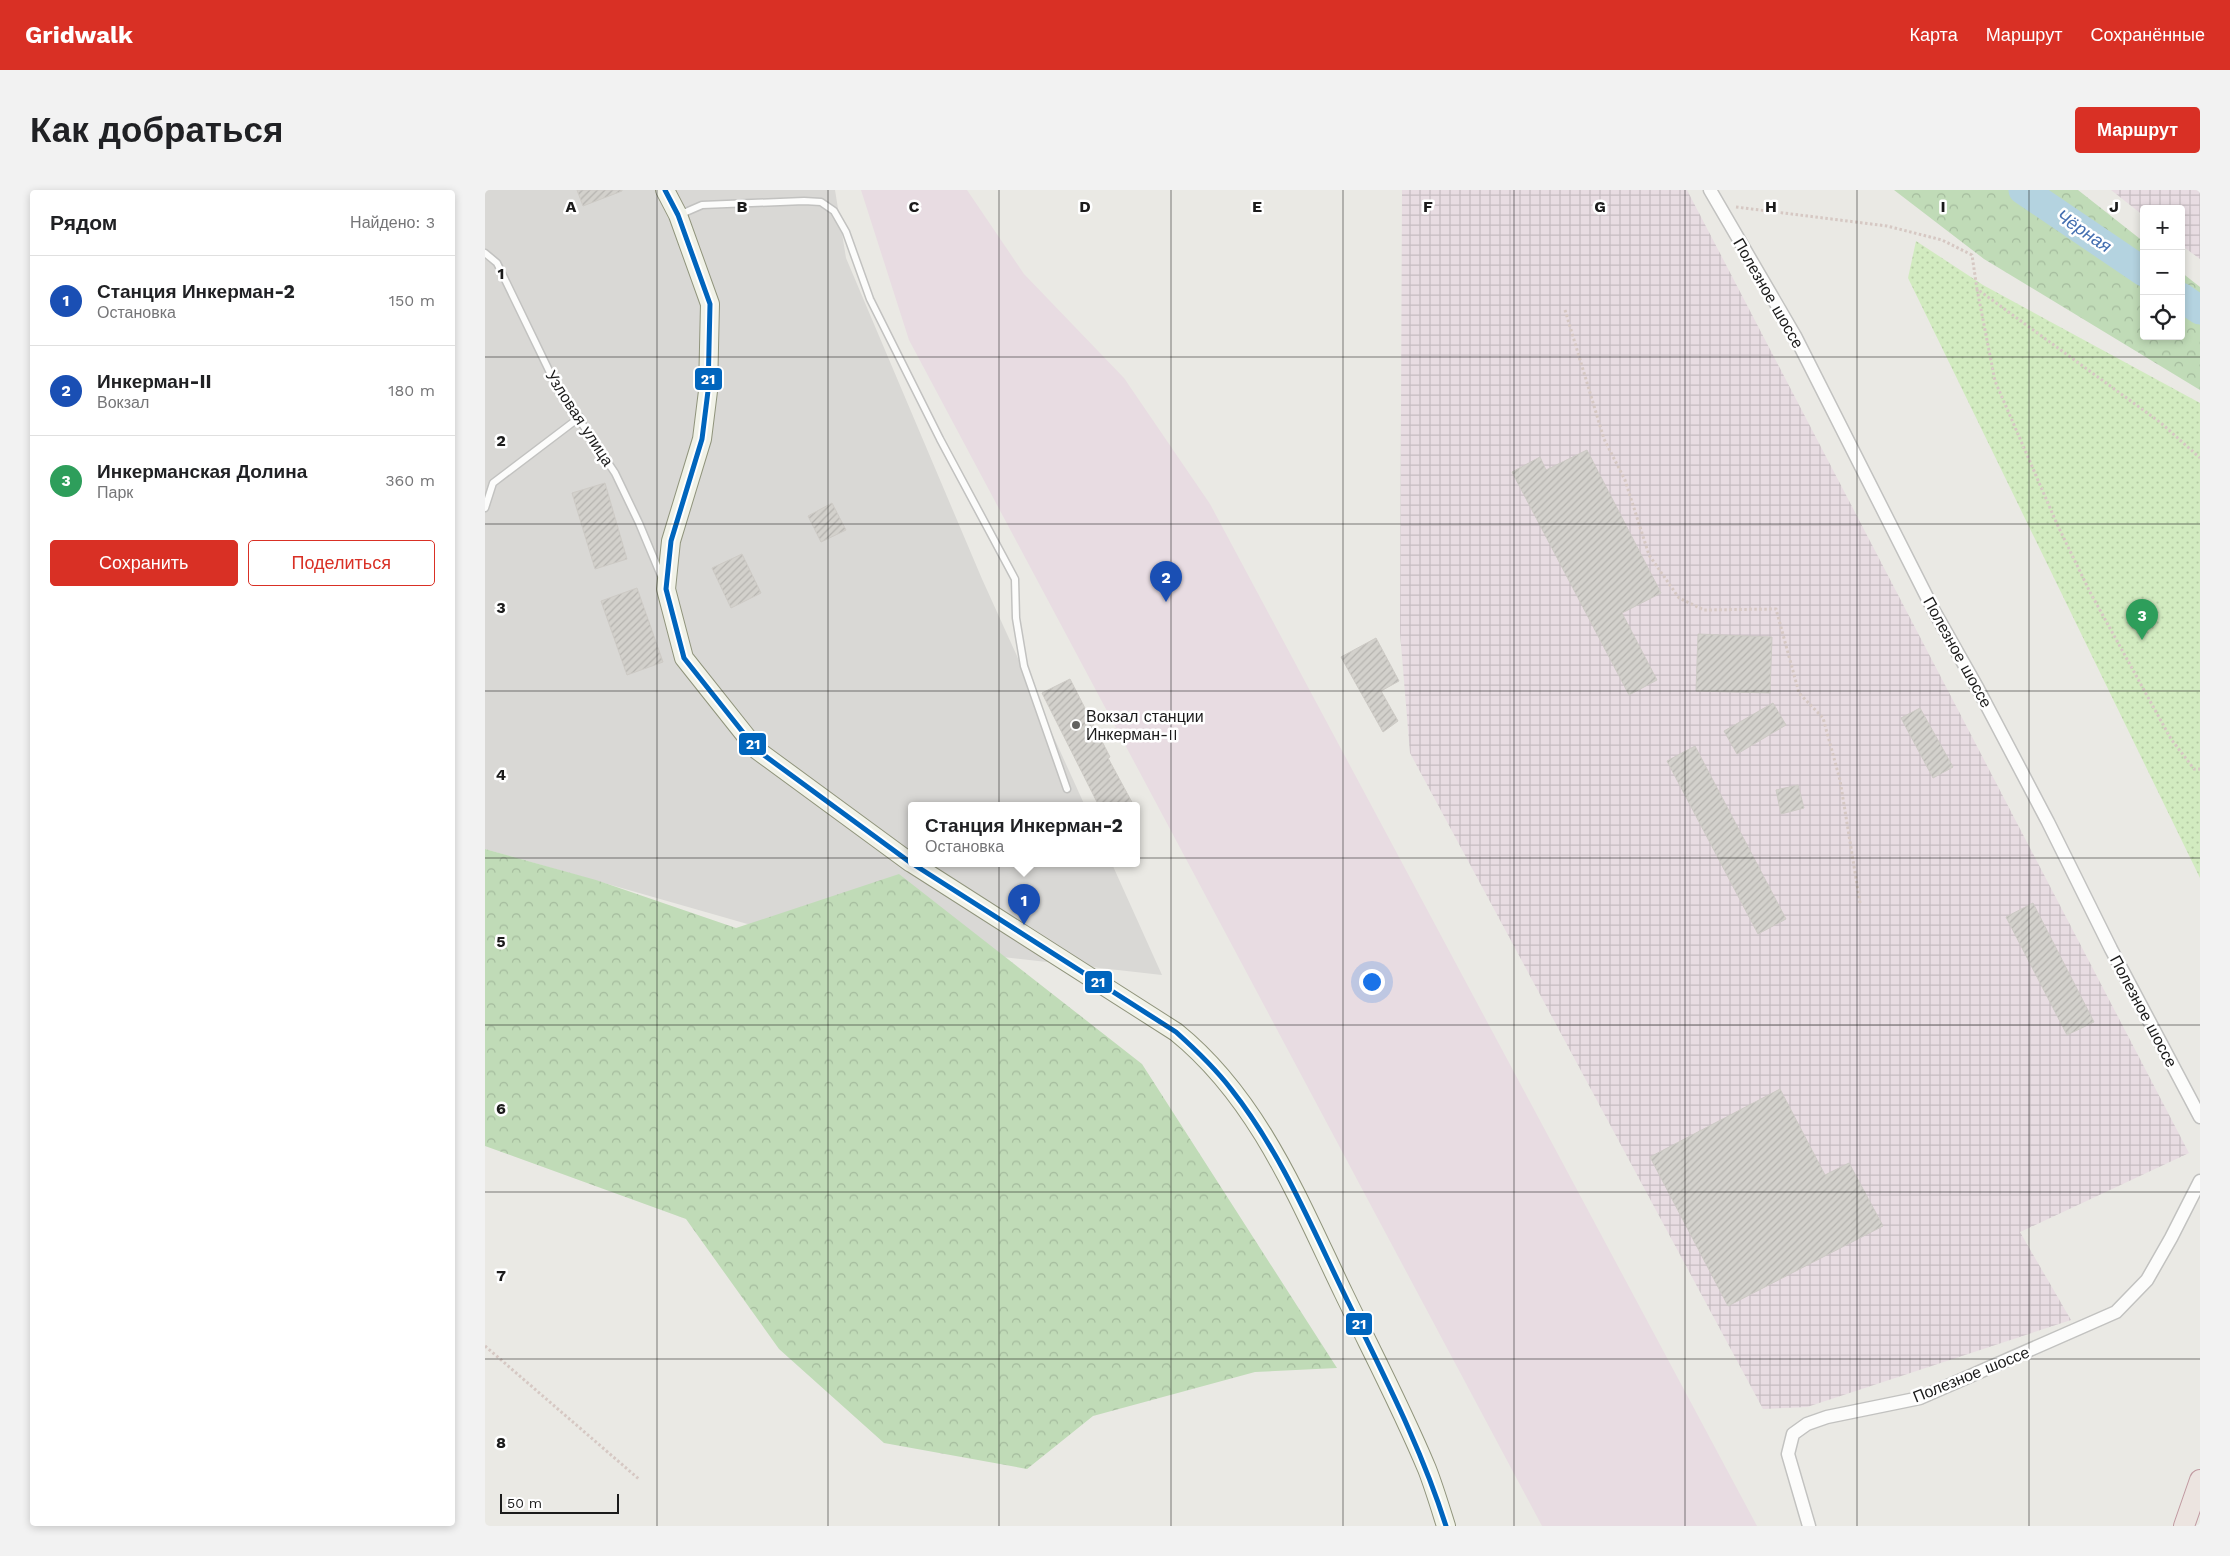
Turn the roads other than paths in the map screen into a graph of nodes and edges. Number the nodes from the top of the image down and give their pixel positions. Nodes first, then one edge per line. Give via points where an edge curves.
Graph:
1 (665, 190) edge
2 (1710, 190) edge
3 (678, 216) junction
4 (485, 253) edge
5 (580, 417) junction
6 (485, 508) edge
7 (666, 589) junction
8 (1067, 789) dead end
9 (908, 860) edge
10 (918, 867) edge
11 (2200, 1117) edge
12 (2200, 1181) edge
13 (2200, 1480) edge
14 (1446, 1526) edge
15 (1809, 1526) edge
16 (2184, 1526) edge

1 - 3 main road
2 - 11 street, Полезное шоссе via 1795,336 1934,612 1978,688
3 - 7 main road via 710,304 708,391 702,439 671,541
3 - 8 lane via 702,205 804,201 821,202 835,211 870,299 1015,579 1016,618 1024,666
4 - 5 lane, Узловая улица via 497,263 556,384
5 - 6 lane via 493,484
5 - 7 lane, Узловая улица via 615,472
7 - 9 main road via 685,658 757,750
10 - 14 main road via 1176,1032 1200,1051 1219,1074 1254,1118 1291,1185 1396,1401 1427,1470
12 - 15 street, Полезное шоссе via 2147,1280 2116,1312 1919,1398 1827,1416 1793,1434 1788,1454
13 - 16 highway

